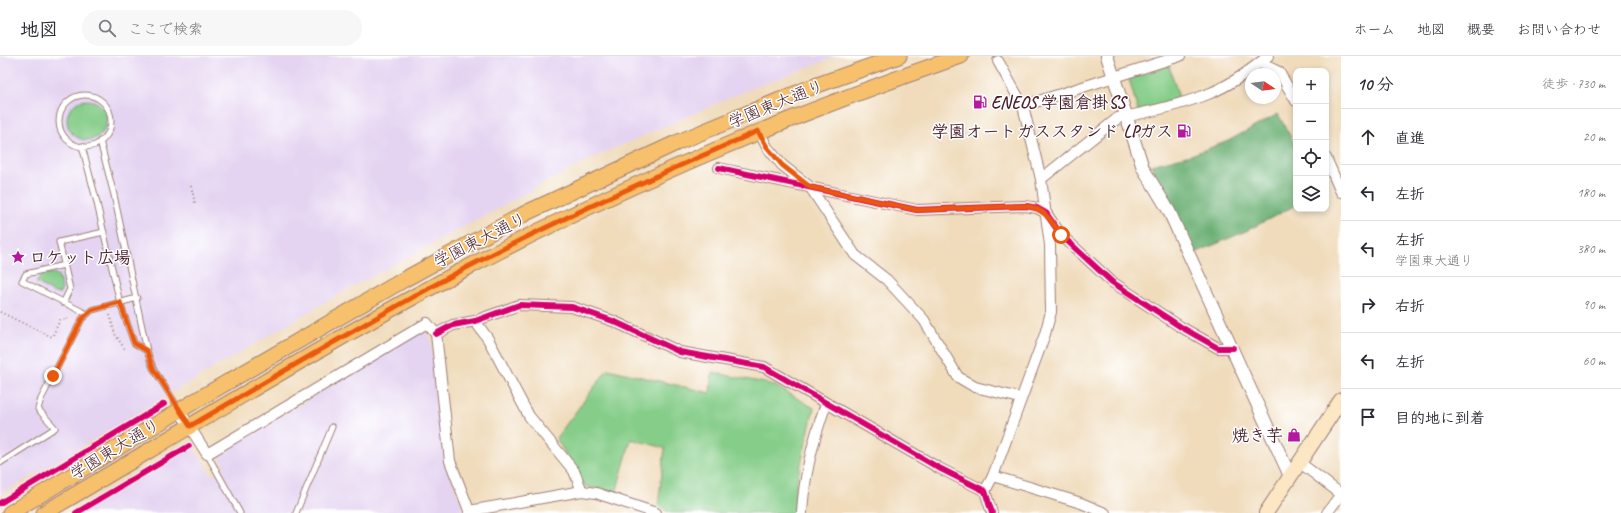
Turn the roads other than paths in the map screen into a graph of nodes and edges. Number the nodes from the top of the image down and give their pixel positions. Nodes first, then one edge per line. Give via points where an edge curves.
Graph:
1 (899, 56) edge
2 (961, 56) edge
3 (1107, 56) edge
4 (1180, 56) edge
5 (1264, 59) edge
6 (998, 61) dead end
7 (1113, 77) junction
8 (1293, 96) edge
9 (1023, 106) junction
10 (1126, 116) junction
11 (758, 131) junction
12 (100, 142) junction
13 (82, 146) junction
14 (1329, 165) edge
15 (719, 168) dead end
16 (1041, 180) junction
17 (810, 187) junction
18 (1341, 192) edge
19 (1046, 213) junction
20 (104, 232) junction
21 (64, 265) junction
22 (137, 298) junction
23 (120, 302) junction
24 (63, 303) junction
25 (87, 314) junction
26 (475, 321) junction
27 (436, 334) junction
28 (1233, 348) junction
29 (147, 351) junction
30 (1020, 398) junction
31 (1341, 400) edge
32 (826, 404) junction
33 (179, 410) junction
34 (190, 426) junction
35 (332, 427) dead end
36 (207, 454) junction
37 (1299, 462) junction
38 (0, 463) edge
39 (993, 476) junction
40 (1290, 476) junction
41 (582, 491) junction
42 (985, 491) junction
43 (1341, 494) edge
44 (469, 512) edge
45 (10, 513) edge
46 (44, 513) edge
47 (240, 513) edge
48 (296, 513) edge
49 (656, 513) edge
50 (802, 513) edge
51 (992, 513) edge
52 (1105, 513) edge
53 (1266, 513) edge
54 (1327, 513) edge

1 - 33 main road, 学園東大通り via 809,88 676,143 528,212 405,279
2 - 11 main road, 学園東大通り via 865,89
3 - 7 street
4 - 7 street
5 - 8 street via 1278,72
5 - 10 street via 1208,94
6 - 9 street
7 - 9 street
7 - 10 street
9 - 16 street
10 - 16 street via 1118,118
10 - 28 street via 1143,168 1169,211
11 - 17 street via 782,165
11 - 34 main road, 学園東大通り via 609,198 465,269
12 - 13 lane
12 - 13 lane via 110,125 107,108 95,97 78,96 64,106 59,122 65,138
12 - 22 lane
13 - 20 lane
14 - 18 street
15 - 17 street
16 - 19 street
17 - 19 street via 917,210 1026,206 1038,208
17 - 30 street via 855,255 887,280 924,320 958,377 975,387
19 - 28 street via 1061,235 1112,282 1218,348
19 - 30 street via 1050,245 1051,312
20 - 21 lane via 59,242
20 - 23 lane
21 - 24 lane via 70,289
21 - 24 lane via 26,274 22,281
22 - 23 lane
22 - 29 lane
23 - 25 lane
23 - 29 lane via 134,343
24 - 25 lane
25 - 38 lane via 38,409 56,428
26 - 27 street via 453,325
26 - 32 street via 519,305 572,307 613,321 680,352 764,367
26 - 41 street via 488,339 529,416 574,471
27 - 36 street via 427,323
27 - 44 street via 450,461
28 - 40 street
29 - 33 lane via 153,368
30 - 39 street
31 - 37 main road
32 - 42 street
32 - 50 street via 814,436 803,487
33 - 34 street
33 - 45 main road, 学園東大通り
34 - 36 street
34 - 46 main road, 学園東大通り
35 - 48 lane
36 - 47 lane
37 - 40 main road
37 - 43 street
39 - 42 street
39 - 52 street
40 - 53 main road
41 - 44 street
41 - 49 street via 596,493
42 - 51 street
43 - 54 street

